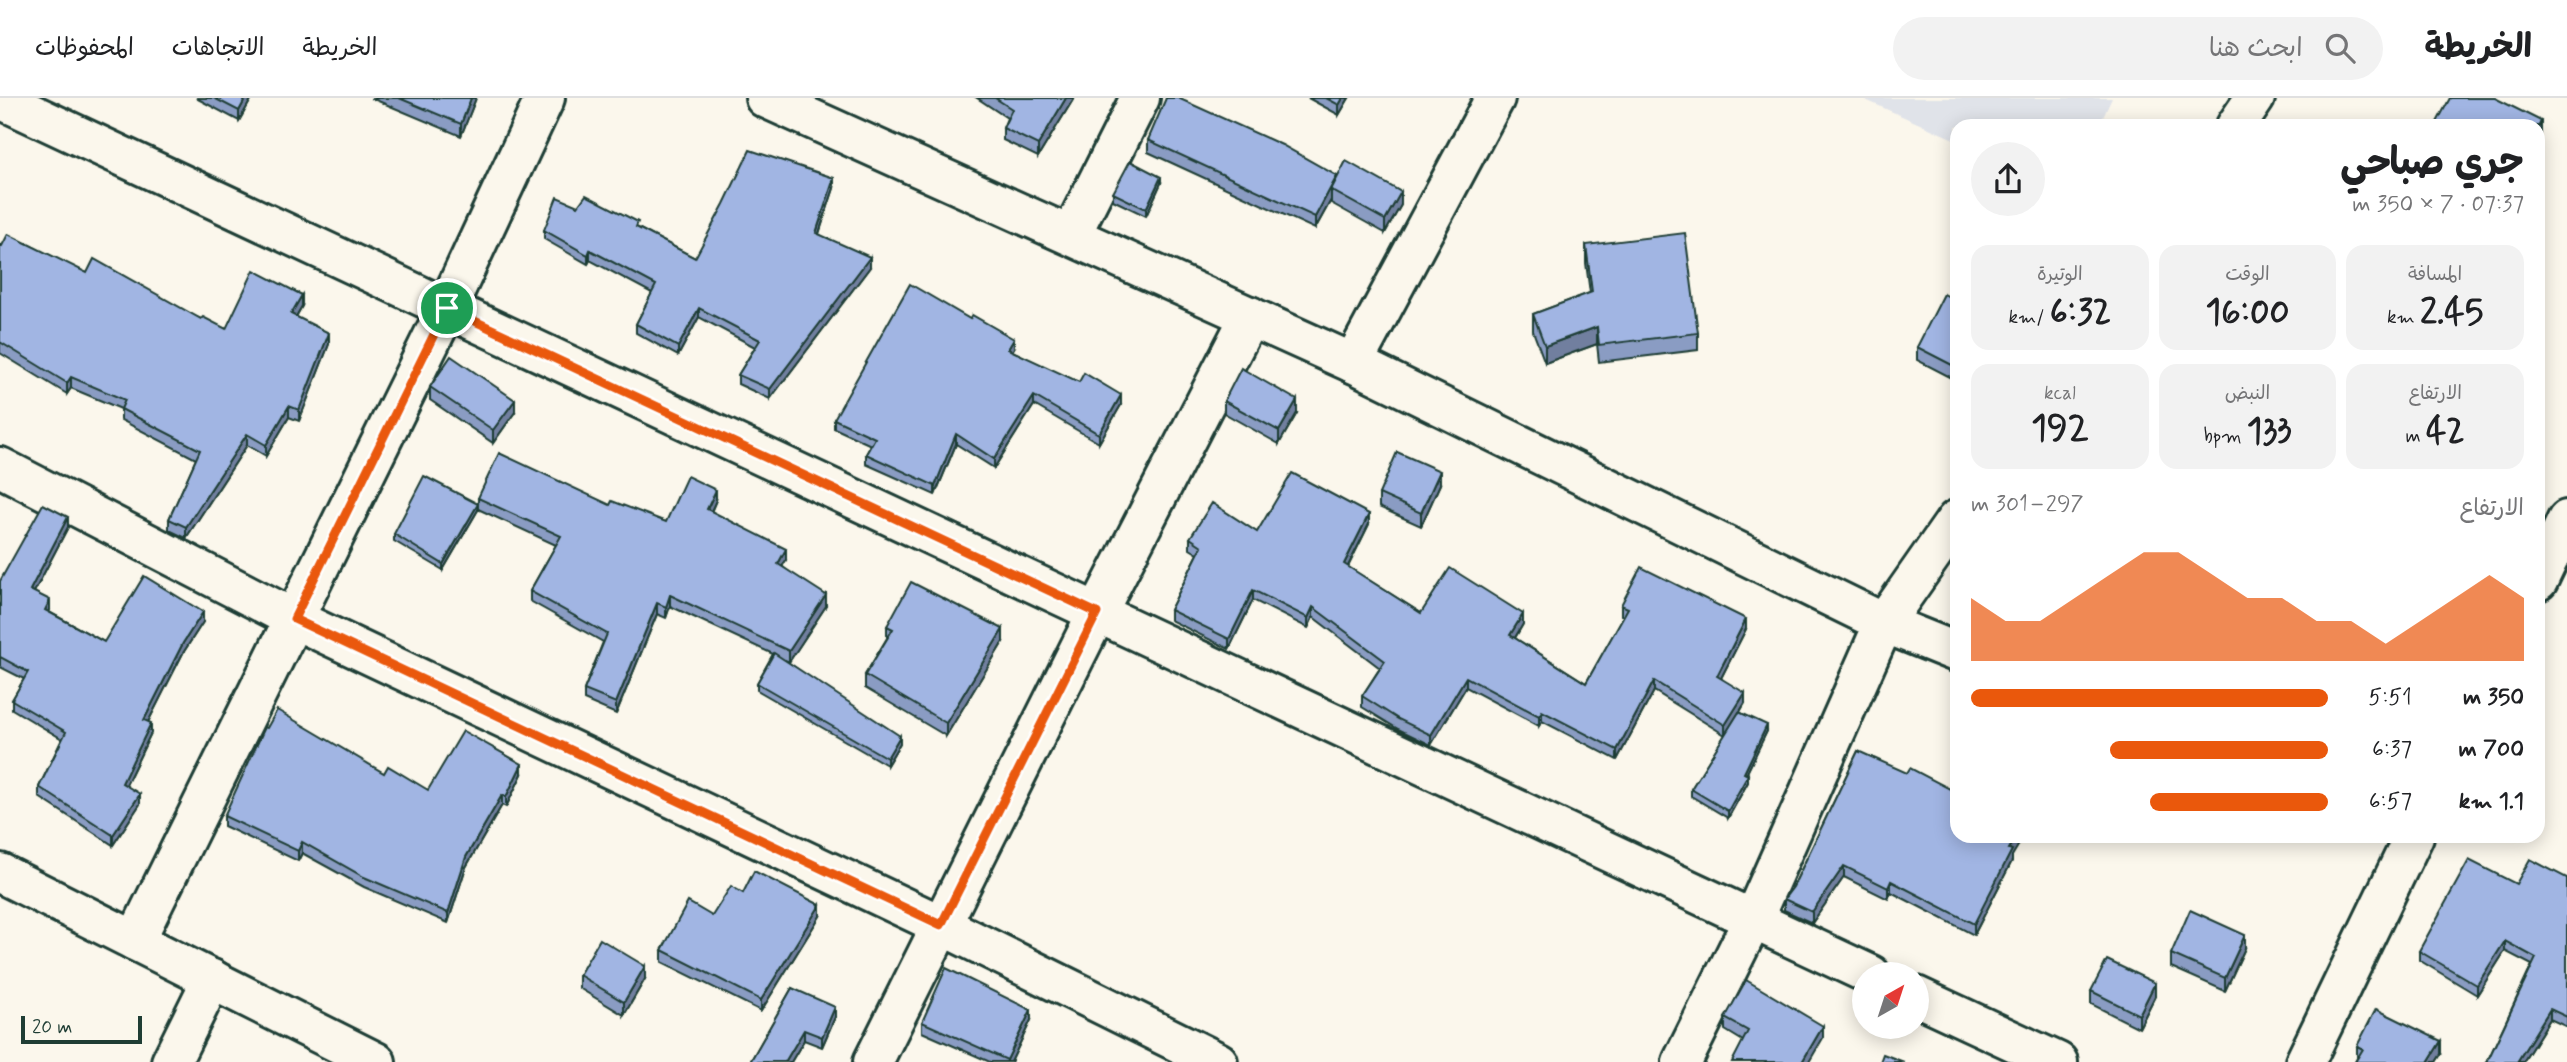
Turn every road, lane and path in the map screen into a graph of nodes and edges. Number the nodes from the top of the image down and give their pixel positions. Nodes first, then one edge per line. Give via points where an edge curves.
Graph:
1 (545, 98) edge
2 (765, 98) edge
3 (1140, 98) edge
4 (1495, 98) edge
5 (2255, 98) edge
6 (0, 99) edge
7 (2241, 119) edge
8 (1071, 235) junction
9 (447, 308) junction
10 (1250, 316) junction
11 (1353, 363) junction
12 (0, 467) edge
13 (2567, 520) edge
14 (1950, 529) edge
15 (2545, 566) edge
16 (1097, 613) junction
17 (294, 619) junction
18 (1884, 623) junction
19 (1950, 650) edge
20 (2409, 843) edge
21 (0, 873) edge
22 (1753, 919) junction
23 (941, 925) junction
24 (135, 940) junction
25 (1852, 966) edge
26 (212, 979) junction
27 (1929, 1002) edge
28 (171, 1062) edge
29 (376, 1062) edge
30 (873, 1062) edge
31 (1218, 1062) edge
32 (1682, 1062) edge
33 (2058, 1062) edge
34 (2305, 1062) edge

1 - 9 street
2 - 8 street
3 - 8 street
4 - 11 street
5 - 7 street
6 - 9 street
8 - 10 street
9 - 16 street
9 - 17 street
10 - 11 street
10 - 16 street
11 - 18 street
12 - 17 street
13 - 15 street
14 - 18 street
16 - 22 street
16 - 23 street
17 - 23 street
17 - 24 street
18 - 19 street
18 - 22 street
20 - 34 street
21 - 24 street
22 - 25 street
22 - 32 street
23 - 30 street
23 - 31 street
24 - 26 street
26 - 28 street
26 - 29 street
27 - 33 street

